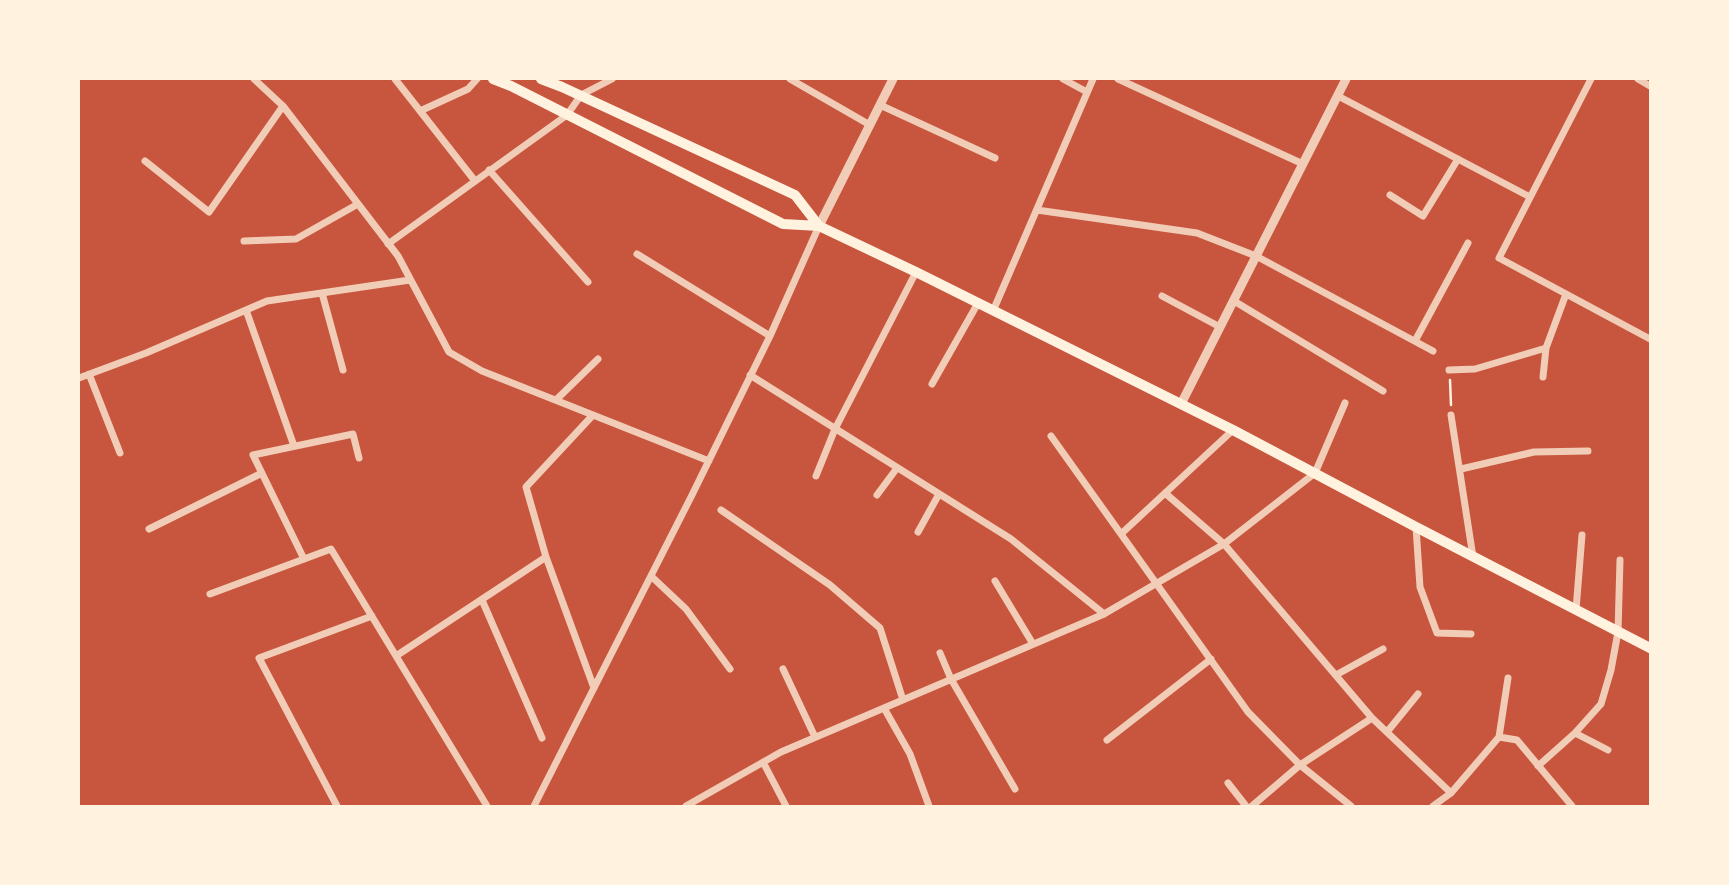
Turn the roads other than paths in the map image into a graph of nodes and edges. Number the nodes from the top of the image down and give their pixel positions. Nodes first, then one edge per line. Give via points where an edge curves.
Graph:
1 (254, 79) edge
2 (395, 79) edge
3 (477, 79) edge
4 (493, 79) edge
5 (541, 79) edge
6 (612, 79) edge
7 (789, 79) edge
8 (893, 79) edge
9 (1063, 79) edge
10 (1093, 79) edge
11 (1118, 79) edge
12 (1346, 79) edge
13 (1591, 79) edge
14 (1638, 79) edge
15 (1650, 86) edge
16 (1087, 92) junction
17 (581, 95) junction
18 (1338, 96) junction
19 (880, 105) junction
20 (283, 106) junction
21 (421, 111) junction
22 (566, 115) junction
23 (870, 125) junction
24 (995, 158) dead end
25 (1458, 159) junction
26 (145, 161) dead end
27 (1303, 164) junction
28 (489, 170) junction
29 (475, 181) junction
30 (1390, 195) dead end
31 (1530, 197) junction
32 (358, 204) junction
33 (1037, 210) junction
34 (819, 226) junction
35 (244, 240) dead end
36 (1468, 243) dead end
37 (388, 244) junction
38 (637, 254) dead end
39 (1256, 256) junction
40 (916, 272) junction
41 (410, 280) junction
42 (588, 282) dead end
43 (322, 293) junction
44 (1566, 294) junction
45 (1162, 296) dead end
46 (1234, 301) junction
47 (978, 303) junction
48 (246, 310) junction
49 (993, 311) junction
50 (1220, 327) junction
51 (770, 336) junction
52 (1650, 339) edge
53 (1415, 341) junction
54 (1546, 348) junction
55 (1433, 351) dead end
56 (598, 359) dead end
57 (343, 370) dead end
58 (1449, 370) road end
59 (89, 374) junction
60 (750, 375) junction
61 (1543, 376) dead end
62 (79, 378) edge
63 (932, 384) dead end
64 (1383, 391) dead end
65 (556, 400) junction
66 (1345, 403) dead end
67 (1181, 404) junction
68 (593, 415) junction
69 (1451, 415) road end
70 (835, 429) junction
71 (1233, 430) junction
72 (1051, 436) dead end
73 (294, 446) junction
74 (1588, 451) dead end
75 (120, 453) dead end
76 (359, 458) dead end
77 (709, 461) junction
78 (897, 468) junction
79 (1461, 469) junction
80 (262, 473) junction
81 (1315, 473) junction
82 (816, 476) dead end
83 (1165, 493) junction
84 (939, 494) junction
85 (877, 495) dead end
86 (721, 510) dead end
87 (1416, 527) junction
88 (149, 529) dead end
89 (918, 532) dead end
90 (1121, 534) junction
91 (1582, 535) dead end
92 (1224, 544) junction
93 (546, 557) junction
94 (1473, 557) junction
95 (304, 559) junction
96 (1620, 560) dead end
97 (651, 576) junction
98 (995, 581) dead end
99 (1156, 583) junction
100 (210, 594) dead end
101 (482, 600) junction
102 (1576, 610) junction
103 (1104, 614) junction
104 (372, 616) junction
105 (1618, 632) junction
106 (1472, 634) dead end
107 (1033, 644) junction
108 (1650, 648) edge
109 (1383, 649) dead end
110 (940, 653) dead end
111 (396, 656) junction
112 (1210, 659) junction
113 (730, 669) dead end
114 (783, 669) dead end
115 (1336, 675) junction
116 (1508, 678) dead end
117 (951, 680) junction
118 (594, 688) junction
119 (1418, 694) dead end
120 (903, 700) junction
121 (884, 708) junction
122 (1373, 718) junction
123 (1387, 732) junction
124 (1575, 733) junction
125 (815, 737) junction
126 (1499, 737) junction
127 (542, 738) dead end
128 (1107, 740) dead end
129 (1608, 750) dead end
130 (762, 762) junction
131 (1300, 765) junction
132 (1538, 766) junction
133 (1228, 783) dead end
134 (1015, 789) dead end
135 (1451, 793) junction
136 (337, 806) edge
137 (486, 806) edge
138 (534, 806) edge
139 (686, 806) edge
140 (786, 806) edge
141 (929, 806) edge
142 (1246, 806) edge
143 (1252, 806) edge
144 (1351, 806) edge
145 (1433, 806) edge
146 (1572, 806) edge

1 - 20 street
2 - 21 street
3 - 21 street via 468,89
4 - 22 main road
5 - 17 main road
6 - 17 street
7 - 23 street
8 - 19 street
9 - 16 street
10 - 16 street
11 - 27 street
12 - 18 street
13 - 31 street
14 - 15 street
16 - 33 street
17 - 22 street
17 - 34 main road via 795,195
18 - 25 street
18 - 27 street
19 - 23 street
19 - 24 street
20 - 26 street via 209,212
20 - 32 street
21 - 29 street
22 - 28 street
22 - 34 main road via 783,224
23 - 34 street
25 - 30 street via 1423,216
25 - 31 street
27 - 39 street
28 - 29 street
28 - 42 street
29 - 37 street
31 - 44 street via 1499,258
32 - 35 street via 296,239
32 - 37 street
33 - 39 street via 1197,233
33 - 49 street
34 - 40 main road
34 - 51 street
36 - 53 street
37 - 41 street
38 - 51 street
39 - 46 street
39 - 53 street
40 - 47 main road
40 - 70 street
41 - 43 street
41 - 65 street via 449,352 482,371
43 - 48 street via 267,301
43 - 57 street
44 - 52 street
44 - 54 street
45 - 50 street
46 - 50 street
46 - 64 street
47 - 49 main road
47 - 63 street
48 - 59 street
48 - 73 street
49 - 67 main road
50 - 67 street
51 - 60 street
53 - 55 street
54 - 58 street via 1475,369
54 - 61 street
56 - 65 street
59 - 62 street
59 - 75 street
60 - 70 street
60 - 77 street
65 - 68 street
66 - 81 street
67 - 71 main road
68 - 77 street
68 - 93 street via 526,487
69 - 79 street
70 - 78 street
70 - 82 street
71 - 81 main road
71 - 83 street
72 - 90 street
73 - 76 street via 353,434
73 - 80 street via 253,455
74 - 79 street via 1534,452
77 - 97 street
78 - 84 street
78 - 85 street
79 - 94 street
80 - 88 street
80 - 95 street
81 - 87 main road
81 - 92 street
83 - 90 street
83 - 92 street
84 - 89 street
84 - 103 street via 1011,539
86 - 120 street via 830,584 880,628
87 - 94 main road
87 - 106 street via 1420,587 1437,633
90 - 99 street
91 - 102 street
92 - 99 street
92 - 115 street
93 - 101 street
93 - 118 street
94 - 102 main road
95 - 100 street
95 - 104 street via 331,549
96 - 105 street
97 - 113 street via 686,609
97 - 118 street
98 - 107 street
99 - 103 street
99 - 112 street
101 - 111 street
101 - 127 street
102 - 105 main road
103 - 107 street
104 - 111 street
104 - 136 street via 259,659
105 - 108 main road
105 - 124 street via 1601,704
107 - 117 street
109 - 115 street
110 - 117 street
111 - 137 street
112 - 128 street
112 - 131 street via 1248,712
114 - 125 street
115 - 122 street
116 - 126 street
117 - 120 street
117 - 134 street
118 - 138 street
119 - 123 street
120 - 121 street
121 - 125 street
121 - 141 street via 910,754
122 - 123 street
122 - 131 street
123 - 135 street
124 - 129 street
124 - 132 street
125 - 130 street
126 - 132 street via 1517,740
126 - 135 street
130 - 139 street
130 - 140 street
131 - 143 street
131 - 144 street
132 - 146 street
133 - 142 street
135 - 145 street

